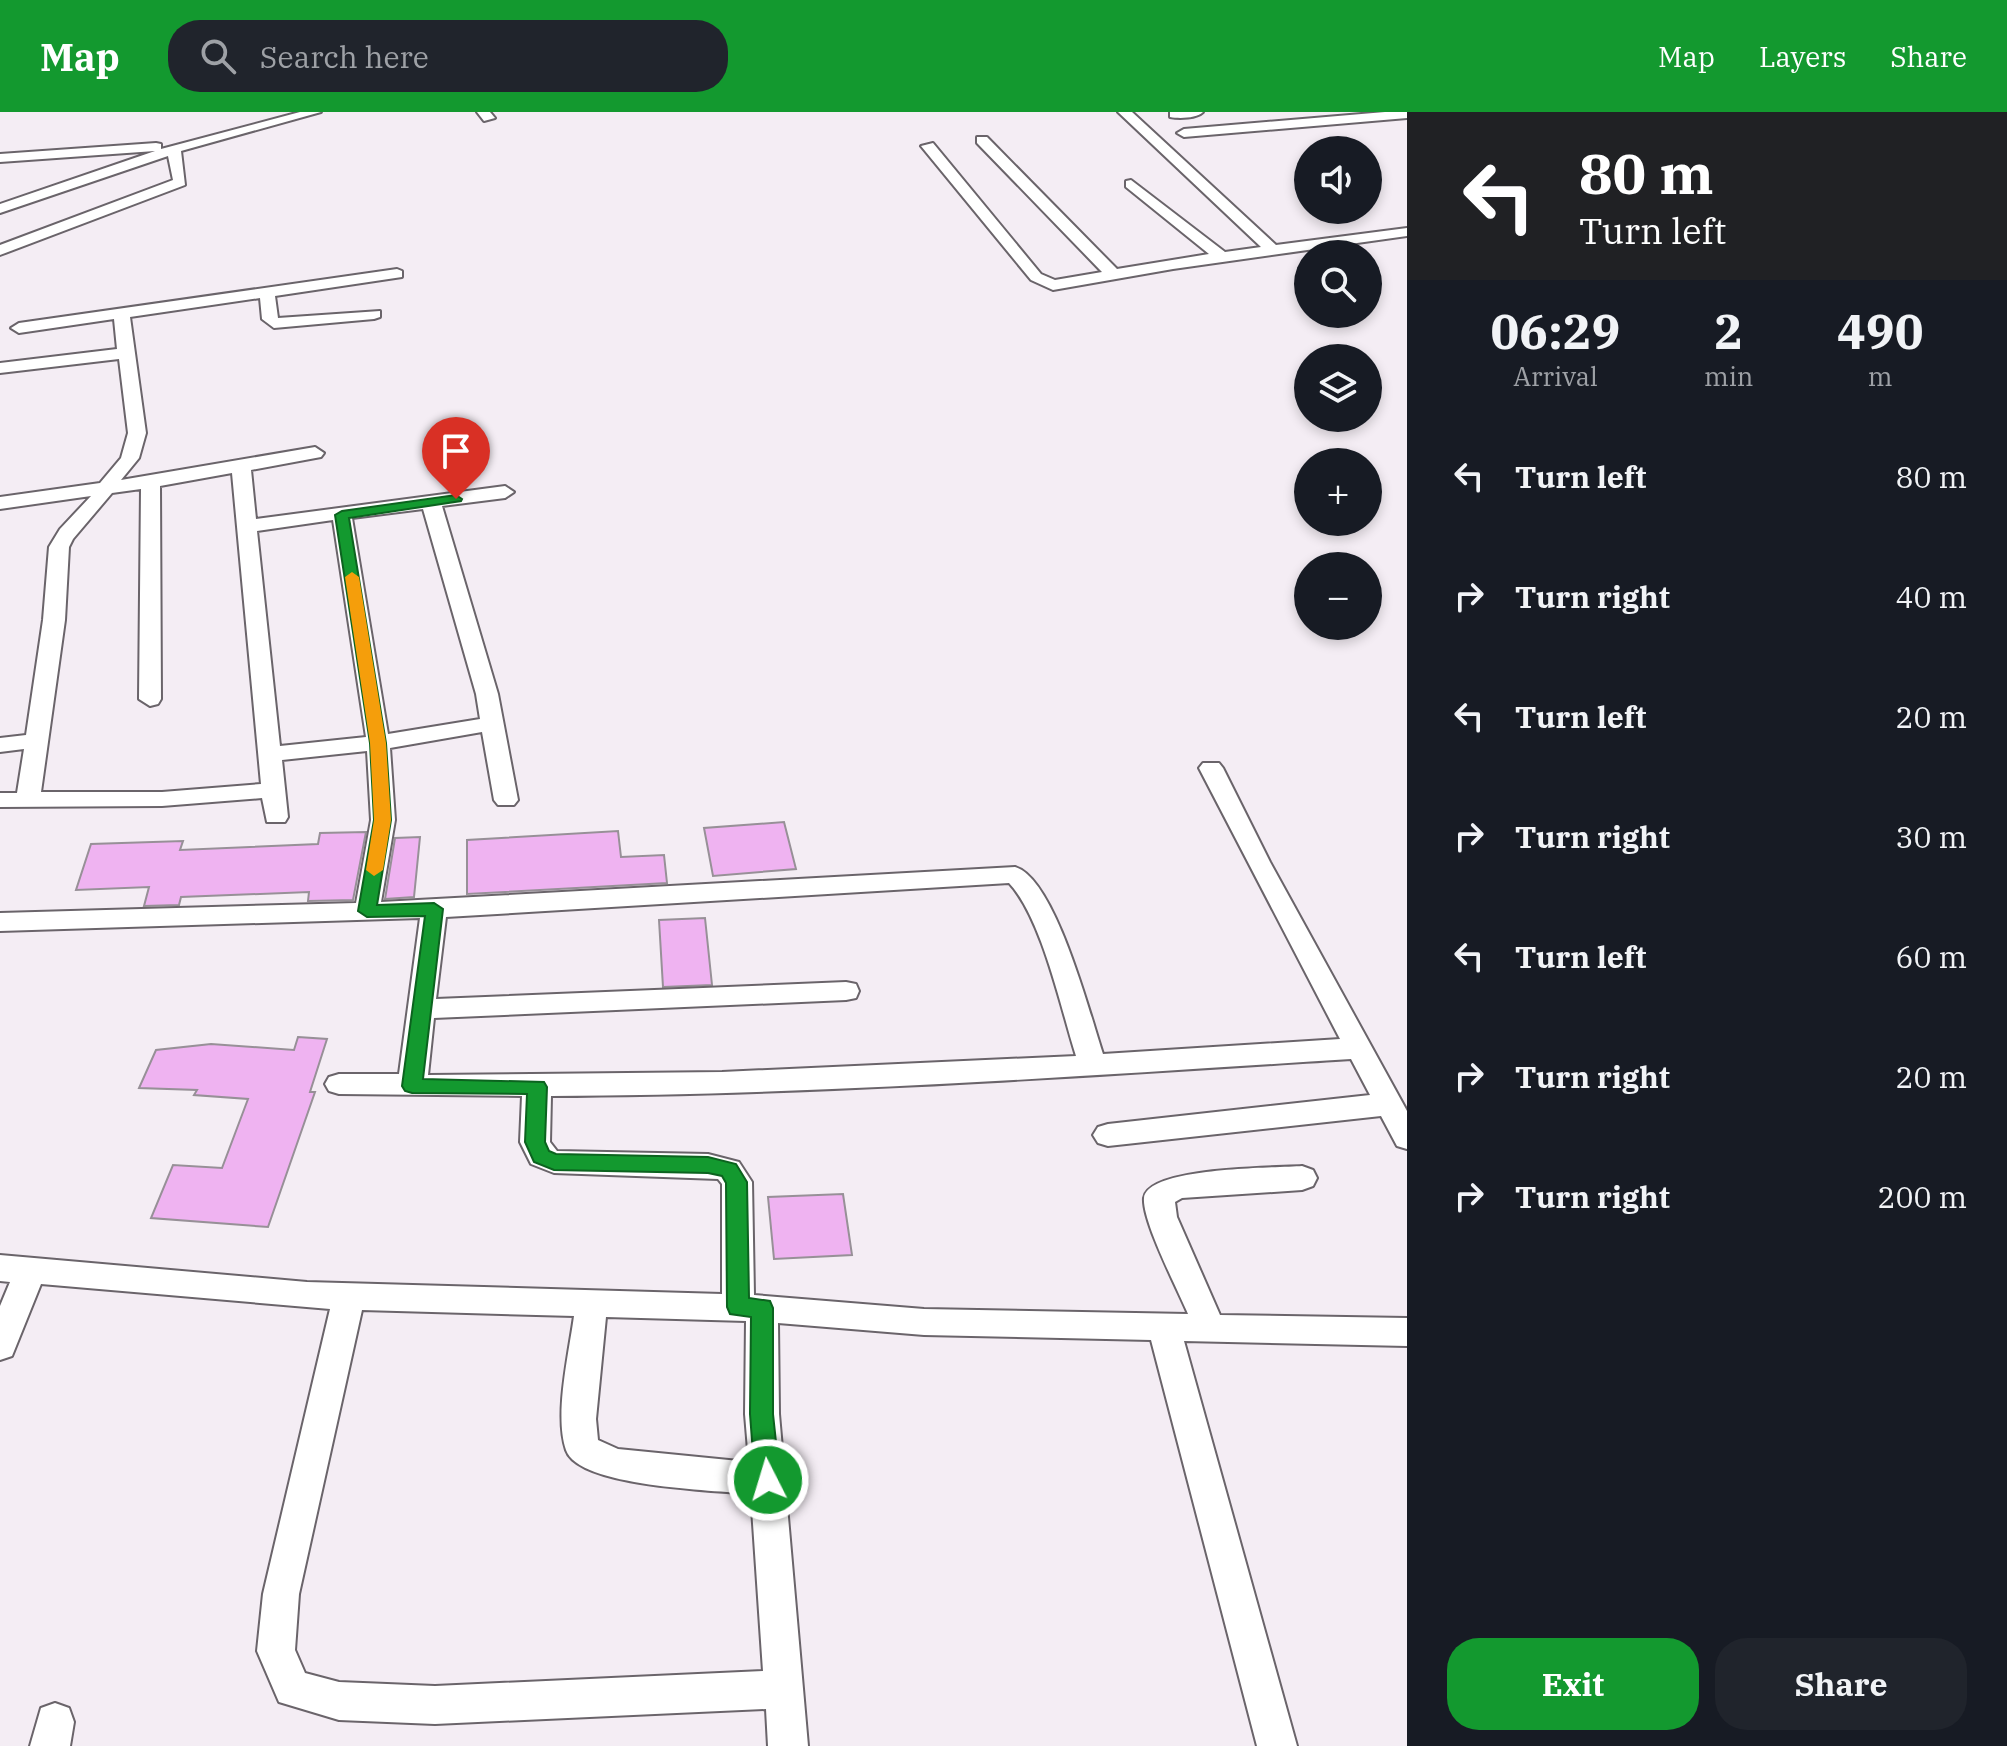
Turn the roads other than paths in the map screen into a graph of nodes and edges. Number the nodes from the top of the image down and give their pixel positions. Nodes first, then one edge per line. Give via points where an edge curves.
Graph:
1 (315, 112) edge
2 (1124, 112) edge
3 (1197, 112) edge
4 (1175, 114) edge
5 (1407, 114) edge
6 (1184, 133) dead end
7 (982, 140) dead end
8 (928, 146) dead end
9 (178, 148) junction
10 (0, 158) edge
11 (1131, 184) dead end
12 (0, 209) edge
13 (1407, 232) edge
14 (0, 250) edge
15 (1272, 250) junction
16 (1222, 257) junction
17 (397, 274) dead end
18 (1114, 275) junction
19 (267, 292) junction
20 (121, 313) junction
21 (374, 314) dead end
22 (19, 328) dead end
23 (126, 353) junction
24 (0, 368) edge
25 (315, 453) dead end
26 (241, 466) junction
27 (151, 482) junction
28 (107, 487) junction
29 (505, 492) dead end
30 (55, 495) junction
31 (431, 502) junction
32 (0, 503) edge
33 (342, 515) junction
34 (247, 526) junction
35 (70, 530) junction
36 (150, 699) dead end
37 (492, 724) junction
38 (36, 741) junction
39 (378, 743) junction
40 (0, 745) edge
41 (270, 754) junction
42 (1211, 768) dead end
43 (273, 790) junction
44 (0, 800) edge
45 (28, 800) junction
46 (506, 800) dead end
47 (276, 817) dead end
48 (434, 909) junction
49 (367, 911) junction
50 (0, 922) edge
51 (846, 991) dead end
52 (421, 1009) junction
53 (1360, 1048) junction
54 (1093, 1066) junction
55 (339, 1084) dead end
56 (412, 1086) junction
57 (537, 1087) junction
58 (1389, 1104) junction
59 (1108, 1135) dead end
60 (1407, 1138) edge
61 (1302, 1178) dead end
62 (15, 1269) edge
63 (349, 1297) junction
64 (591, 1303) junction
65 (750, 1308) junction
66 (1163, 1325) junction
67 (1209, 1326) junction
68 (1407, 1332) edge
69 (0, 1346) edge
70 (768, 1480) junction
71 (784, 1689) junction
72 (788, 1746) edge
73 (1277, 1746) edge

1 - 9 street
2 - 15 street
3 - 4 street
5 - 6 street
7 - 18 street
8 - 18 street via 1043,282 1064,285
9 - 10 street
9 - 12 street
9 - 14 street via 180,182
11 - 16 street
13 - 15 street
15 - 16 street
16 - 18 street
17 - 19 street
19 - 20 street
19 - 21 street via 274,323
20 - 22 street
20 - 23 street
23 - 24 street
23 - 28 street via 136,447
25 - 26 street
26 - 27 street
26 - 34 street
27 - 28 street
27 - 36 street
28 - 30 street
28 - 35 street
29 - 31 street
30 - 32 street
30 - 35 street
31 - 33 street
31 - 37 street
33 - 34 street
33 - 39 street
34 - 41 street
35 - 38 street via 59,547
37 - 39 street
37 - 46 street
38 - 40 street
38 - 45 street
39 - 41 street
39 - 49 street via 383,820
41 - 43 street
42 - 53 street via 1257,865
43 - 45 street via 162,799
43 - 47 street
44 - 45 street
48 - 49 street
48 - 52 street
48 - 54 street via 1015,875 1040,909
49 - 50 street
51 - 52 street
52 - 56 street
53 - 54 street
53 - 58 street
54 - 57 street
55 - 56 street
56 - 57 street
57 - 65 street via 535,1142 541,1156 554,1162 708,1165 728,1170 737,1182
58 - 59 street
58 - 60 street
61 - 67 street via 1177,1187 1159,1197 1162,1217
62 - 63 street
62 - 69 street
63 - 64 street
63 - 71 street via 281,1594 276,1651 293,1689 339,1701 435,1705
64 - 65 street
64 - 70 street via 579,1419 582,1448 618,1464
65 - 66 street via 924,1322
65 - 70 street
66 - 67 street
66 - 73 street
67 - 68 street
70 - 71 street
71 - 72 street

